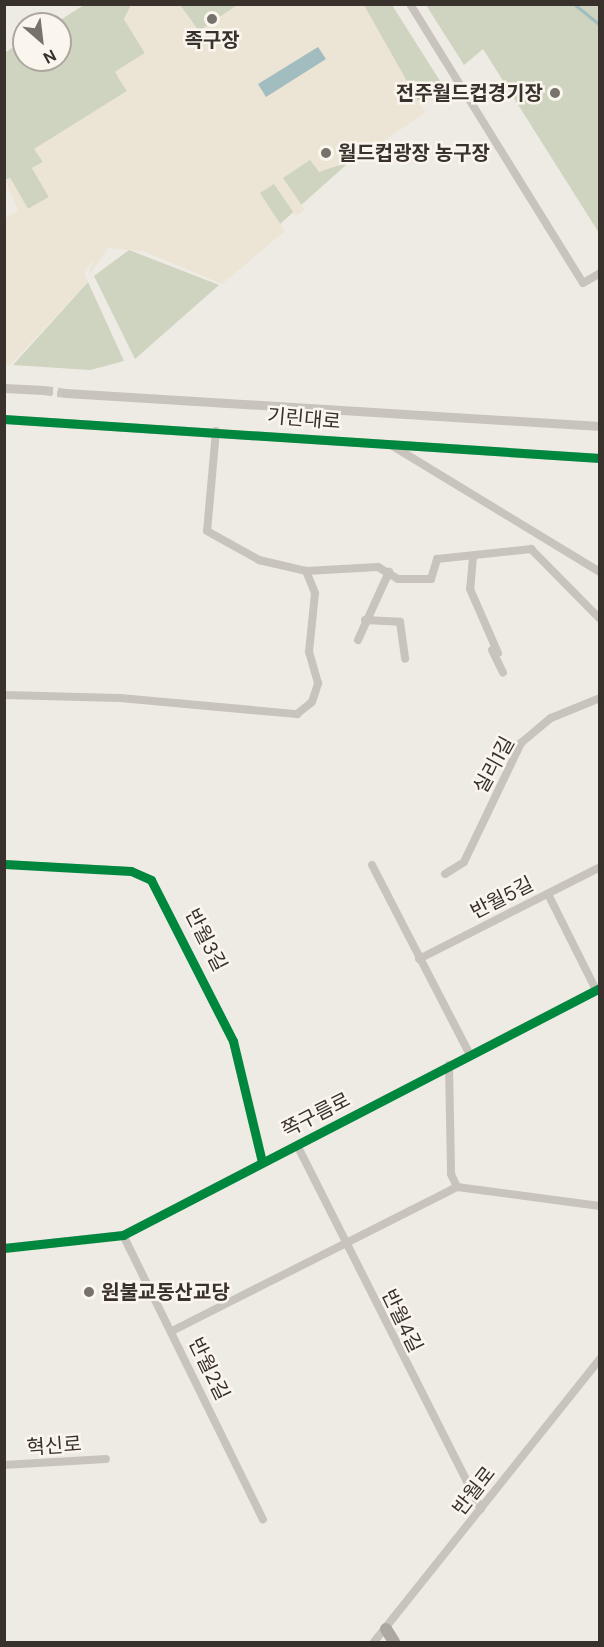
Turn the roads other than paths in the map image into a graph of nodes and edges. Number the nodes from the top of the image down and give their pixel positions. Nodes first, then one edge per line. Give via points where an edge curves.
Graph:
1 (410, 4) edge
2 (600, 273) edge
3 (4, 388) edge
4 (44, 390) tunnel mouth
5 (66, 393) tunnel mouth
6 (4, 419) edge
7 (600, 426) edge
8 (216, 431) junction
9 (391, 445) junction
10 (600, 458) edge
11 (538, 537) junction
12 (531, 549) junction
13 (473, 557) junction
14 (306, 571) junction
15 (389, 572) junction
16 (600, 572) edge
17 (600, 619) edge
18 (365, 620) junction
19 (358, 639) dead end
20 (490, 645) junction
21 (498, 653) dead end
22 (405, 659) dead end
23 (503, 673) dead end
24 (4, 695) edge
25 (600, 698) edge
26 (4, 864) edge
27 (372, 865) dead end
28 (600, 867) edge
29 (445, 874) dead end
30 (548, 894) junction
31 (419, 959) junction
32 (598, 989) edge
33 (470, 1055) junction
34 (449, 1065) junction
35 (297, 1145) junction
36 (262, 1162) junction
37 (457, 1187) junction
38 (600, 1206) edge
39 (123, 1235) junction
40 (347, 1245) junction
41 (4, 1248) edge
42 (172, 1331) junction
43 (600, 1359) edge
44 (106, 1459) dead end
45 (4, 1465) edge
46 (481, 1509) junction
47 (262, 1519) dead end
48 (386, 1629) junction
49 (374, 1642) edge
50 (394, 1642) edge

1 - 2 street via 583,283
3 - 4 street
5 - 7 street, 기린대로
6 - 8 street, 기린대로
8 - 9 street, 기린대로
8 - 14 street via 207,531 259,560
9 - 10 street, 기린대로
9 - 11 street
11 - 12 street
11 - 16 street
12 - 13 street
12 - 17 street
13 - 15 street via 437,559 431,579 398,579
13 - 20 street via 470,589
14 - 15 street via 378,567
14 - 24 street via 315,593 309,652 318,683 312,702 297,714 120,698
15 - 18 street
18 - 19 street
18 - 22 street via 400,622
20 - 21 street
20 - 23 street
25 - 29 street, 실리1길 via 550,718 521,743 464,862
26 - 36 street, 반월3길 via 131,871 151,880 233,1041
27 - 31 street
28 - 30 street, 반월5길
30 - 31 street, 반월5길
30 - 32 street
31 - 33 street
32 - 33 street, 쪽구름로
33 - 34 street, 쪽구름로
34 - 35 street, 쪽구름로
34 - 37 street via 451,1174
35 - 36 street, 쪽구름로
35 - 40 street, 반월4길
36 - 39 street, 쪽구름로
37 - 38 street
37 - 40 street
39 - 41 street, 쪽구름로
39 - 42 street, 반월2길
40 - 42 street
40 - 46 street, 반월4길
42 - 47 street, 반월2길
43 - 46 street, 반월로
44 - 45 street, 혁신로
46 - 48 street, 반월로
48 - 49 street, 반월로
48 - 50 main road

